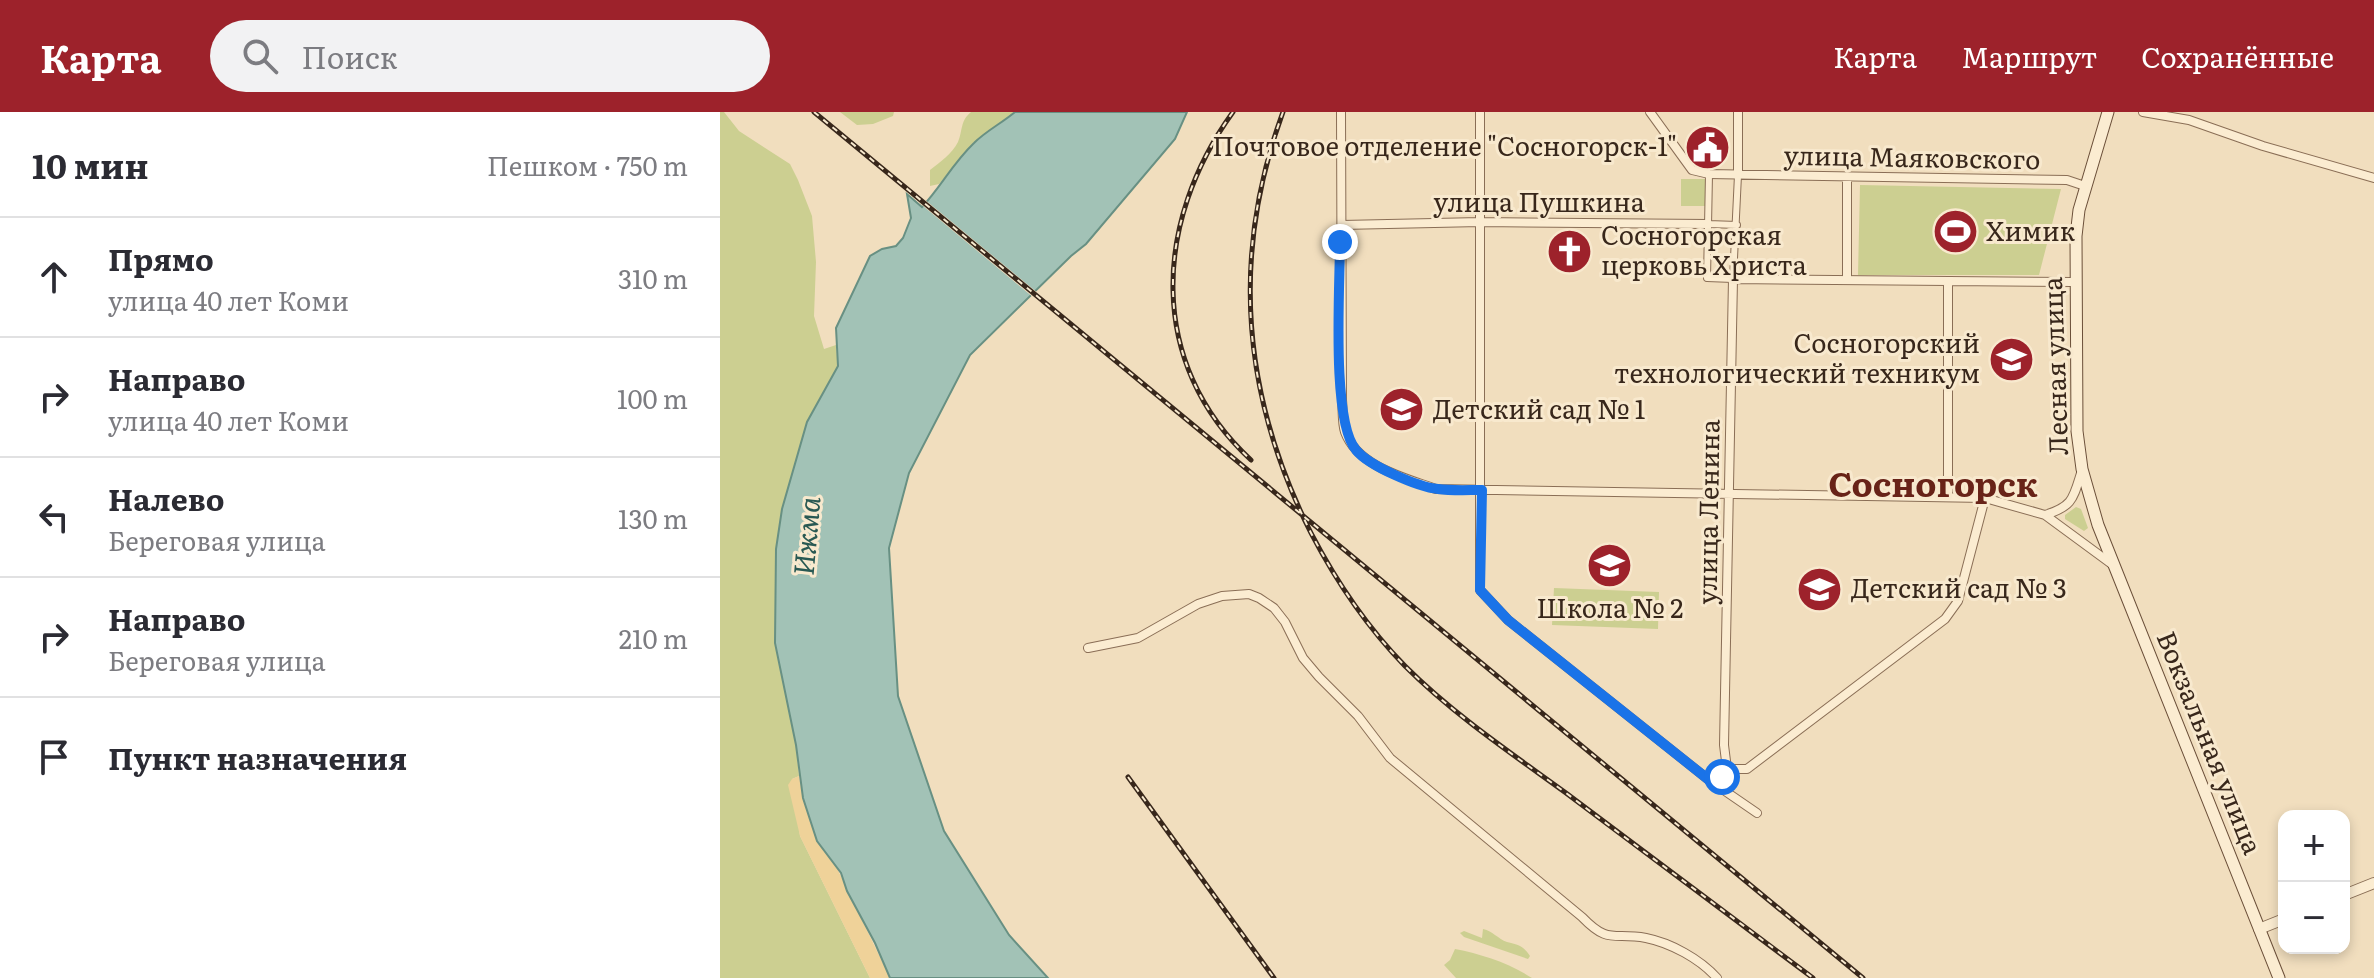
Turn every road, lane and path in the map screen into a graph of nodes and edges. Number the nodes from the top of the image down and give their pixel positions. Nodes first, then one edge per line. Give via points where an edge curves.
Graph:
1 (1341, 112) edge
2 (1480, 112) edge
3 (1650, 112) edge
4 (1738, 112) edge
5 (2108, 112) edge
6 (2143, 112) edge
7 (1709, 174) junction
8 (1738, 175) junction
9 (1847, 177) junction
10 (2374, 178) edge
11 (2085, 186) junction
12 (1480, 222) junction
13 (1708, 224) junction
14 (1342, 225) junction
15 (1737, 225) junction
16 (1733, 279) junction
17 (1847, 279) junction
18 (1948, 281) junction
19 (2074, 282) junction
20 (2082, 469) junction
21 (1482, 490) junction
22 (1730, 493) junction
23 (1948, 497) junction
24 (1985, 498) junction
25 (2045, 515) junction
26 (2098, 525) joint
27 (2116, 568) junction
28 (1088, 648) dead end
29 (1727, 769) junction
30 (1709, 780) junction
31 (1757, 813) dead end
32 (2374, 883) edge
33 (2350, 893) edge
34 (2278, 921) edge
35 (2259, 929) junction
36 (1717, 978) edge
37 (2279, 978) edge

1 - 14 street
2 - 12 street
3 - 7 street via 1692,170
4 - 8 street, улица Ленина
5 - 11 main road, Лесная улица
6 - 10 street via 2189,120
7 - 8 street, улица Маяковского
7 - 13 street
8 - 9 street, улица Маяковского
8 - 15 street, улица Ленина
9 - 11 street, улица Маяковского via 2067,180
9 - 17 street
11 - 19 main road, Лесная улица
12 - 13 street, улица Пушкина
12 - 14 street, улица Пушкина
12 - 21 street
13 - 15 street, улица Пушкина
13 - 16 street via 1707,278
14 - 21 street via 1339,301 1345,432 1356,450 1390,472 1436,489
15 - 16 street, улица Ленина
16 - 17 street
16 - 22 street, улица Ленина
17 - 18 street
18 - 19 street
18 - 23 street
19 - 20 main road, Лесная улица
20 - 25 street via 2064,509
20 - 26 main road, Лесная улица
21 - 22 street
21 - 30 street via 1480,590 1508,620
22 - 23 street
22 - 29 street, улица Ленина
23 - 24 street
24 - 25 street
24 - 29 street via 1958,601 1945,619 1747,769
25 - 27 street
26 - 27 main road, Вокзальная улица
27 - 35 main road, Вокзальная улица
28 - 36 street via 1138,638 1222,596 1259,598 1280,615 1303,658 1390,758 1597,932 1646,938 1693,958
29 - 30 street via 1719,779
30 - 31 street
32 - 33 street
34 - 35 street
35 - 37 main road, Вокзальная улица

